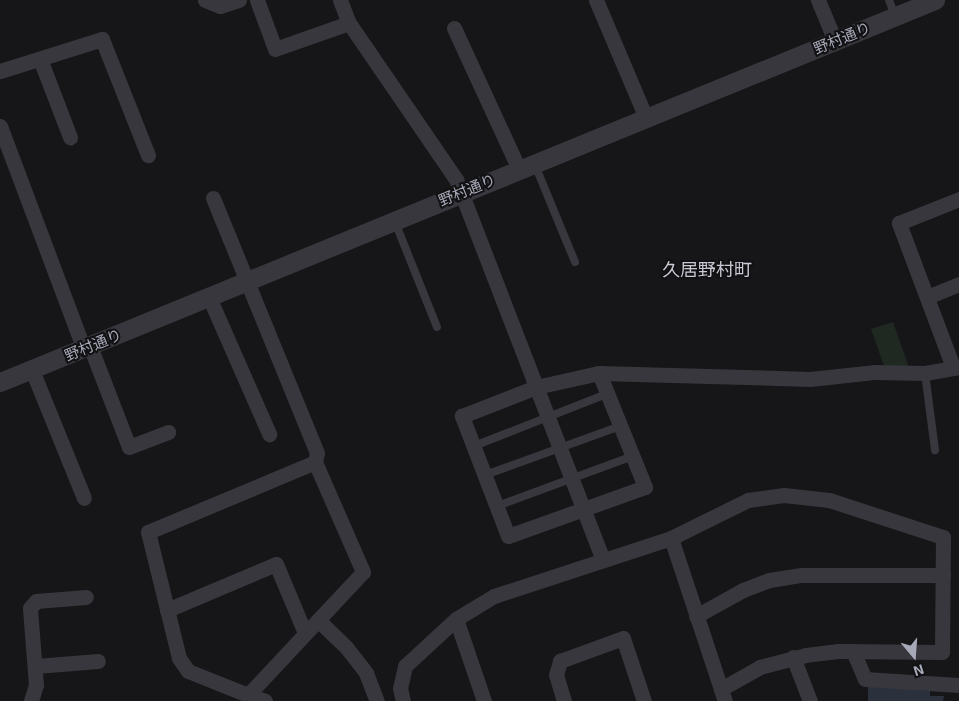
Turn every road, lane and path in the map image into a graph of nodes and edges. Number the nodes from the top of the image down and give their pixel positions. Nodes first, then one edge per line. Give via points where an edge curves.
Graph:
1 (205, 0) edge
2 (240, 0) edge
3 (257, 0) edge
4 (340, 0) edge
5 (596, 0) edge
6 (818, 0) edge
7 (934, 0) edge
8 (892, 8) edge
9 (349, 23) junction
10 (454, 28) dead end
11 (835, 41) junction
12 (40, 58) junction
13 (0, 71) edge
14 (646, 118) junction
15 (0, 126) edge
16 (70, 138) dead end
17 (5, 151) edge
18 (148, 155) dead end
19 (527, 166) junction
20 (461, 192) junction
21 (213, 198) dead end
22 (959, 199) edge
23 (395, 220) junction
24 (575, 262) dead end
25 (246, 281) junction
26 (959, 284) edge
27 (209, 297) junction
28 (927, 297) junction
29 (437, 327) dead end
30 (87, 347) junction
31 (956, 367) edge
32 (32, 370) junction
33 (530, 372) junction
34 (598, 373) junction
35 (925, 373) junction
36 (561, 380) junction
37 (0, 382) edge
38 (536, 387) junction
39 (607, 394) junction
40 (548, 417) junction
41 (620, 426) junction
42 (168, 432) dead end
43 (269, 434) dead end
44 (474, 446) junction
45 (559, 448) junction
46 (935, 450) dead end
47 (633, 456) junction
48 (315, 462) junction
49 (485, 475) junction
50 (571, 479) junction
51 (84, 498) dead end
52 (497, 506) junction
53 (582, 509) junction
54 (671, 538) junction
55 (603, 560) junction
56 (943, 575) junction
57 (86, 597) dead end
58 (166, 610) junction
59 (696, 616) junction
60 (456, 619) junction
61 (318, 620) junction
62 (305, 634) junction
63 (853, 651) junction
64 (793, 657) junction
65 (98, 661) dead end
66 (36, 666) junction
67 (959, 685) edge
68 (248, 695) junction
69 (723, 695) edge
70 (31, 701) edge
71 (265, 701) edge
72 (377, 701) edge
73 (403, 701) edge
74 (484, 701) edge
75 (564, 701) edge
76 (644, 701) edge
77 (810, 701) edge

1 - 2 street via 220,6
3 - 9 street via 275,49
4 - 9 street
5 - 14 street
6 - 11 street
7 - 8 street, 野村通り
8 - 11 street, 野村通り
9 - 20 street via 456,178
10 - 19 street
11 - 14 street, 野村通り
12 - 13 street
12 - 16 street
12 - 18 street via 102,39
14 - 19 street, 野村通り
15 - 17 street
17 - 30 street
19 - 20 street, 野村通り
19 - 24 lane
20 - 23 street, 野村通り
20 - 33 street
21 - 25 street
22 - 28 street via 899,223
23 - 25 street, 野村通り
23 - 29 lane
25 - 27 street, 野村通り
25 - 48 street via 317,452
26 - 28 street
27 - 30 street, 野村通り
27 - 43 street
28 - 31 street
30 - 32 street, 野村通り
30 - 42 street via 129,447
31 - 35 street
32 - 37 street, 野村通り
32 - 51 street
33 - 36 street
33 - 38 street
34 - 35 street via 810,379 874,372
34 - 36 street
34 - 39 street
35 - 46 lane
36 - 38 street
38 - 40 street
38 - 44 street via 462,416
39 - 40 lane
39 - 41 street
40 - 44 lane
40 - 45 street
41 - 45 lane
41 - 47 street
44 - 49 street
45 - 49 lane
45 - 50 street
47 - 50 lane
47 - 53 street via 645,486
48 - 58 street via 148,532
48 - 61 street via 363,572
49 - 52 street
50 - 52 lane
50 - 53 street
52 - 53 street via 508,536
53 - 55 street
54 - 55 street
54 - 56 street via 735,504 766,496 801,496 829,500 943,537
54 - 59 street
55 - 60 street via 494,596
56 - 59 street via 795,576 743,590
56 - 63 street via 942,652
57 - 66 street via 36,601 30,608
58 - 62 street via 276,564
58 - 68 street via 179,658 188,671
59 - 69 street
60 - 73 street via 404,666 400,688
60 - 74 street
61 - 62 street
61 - 72 street via 346,646 361,667
62 - 68 street
63 - 64 street
63 - 67 street via 865,679
64 - 69 street via 760,667
64 - 77 street
65 - 66 street
66 - 70 street via 36,685
68 - 71 street
75 - 76 street via 556,675 560,661 623,638

